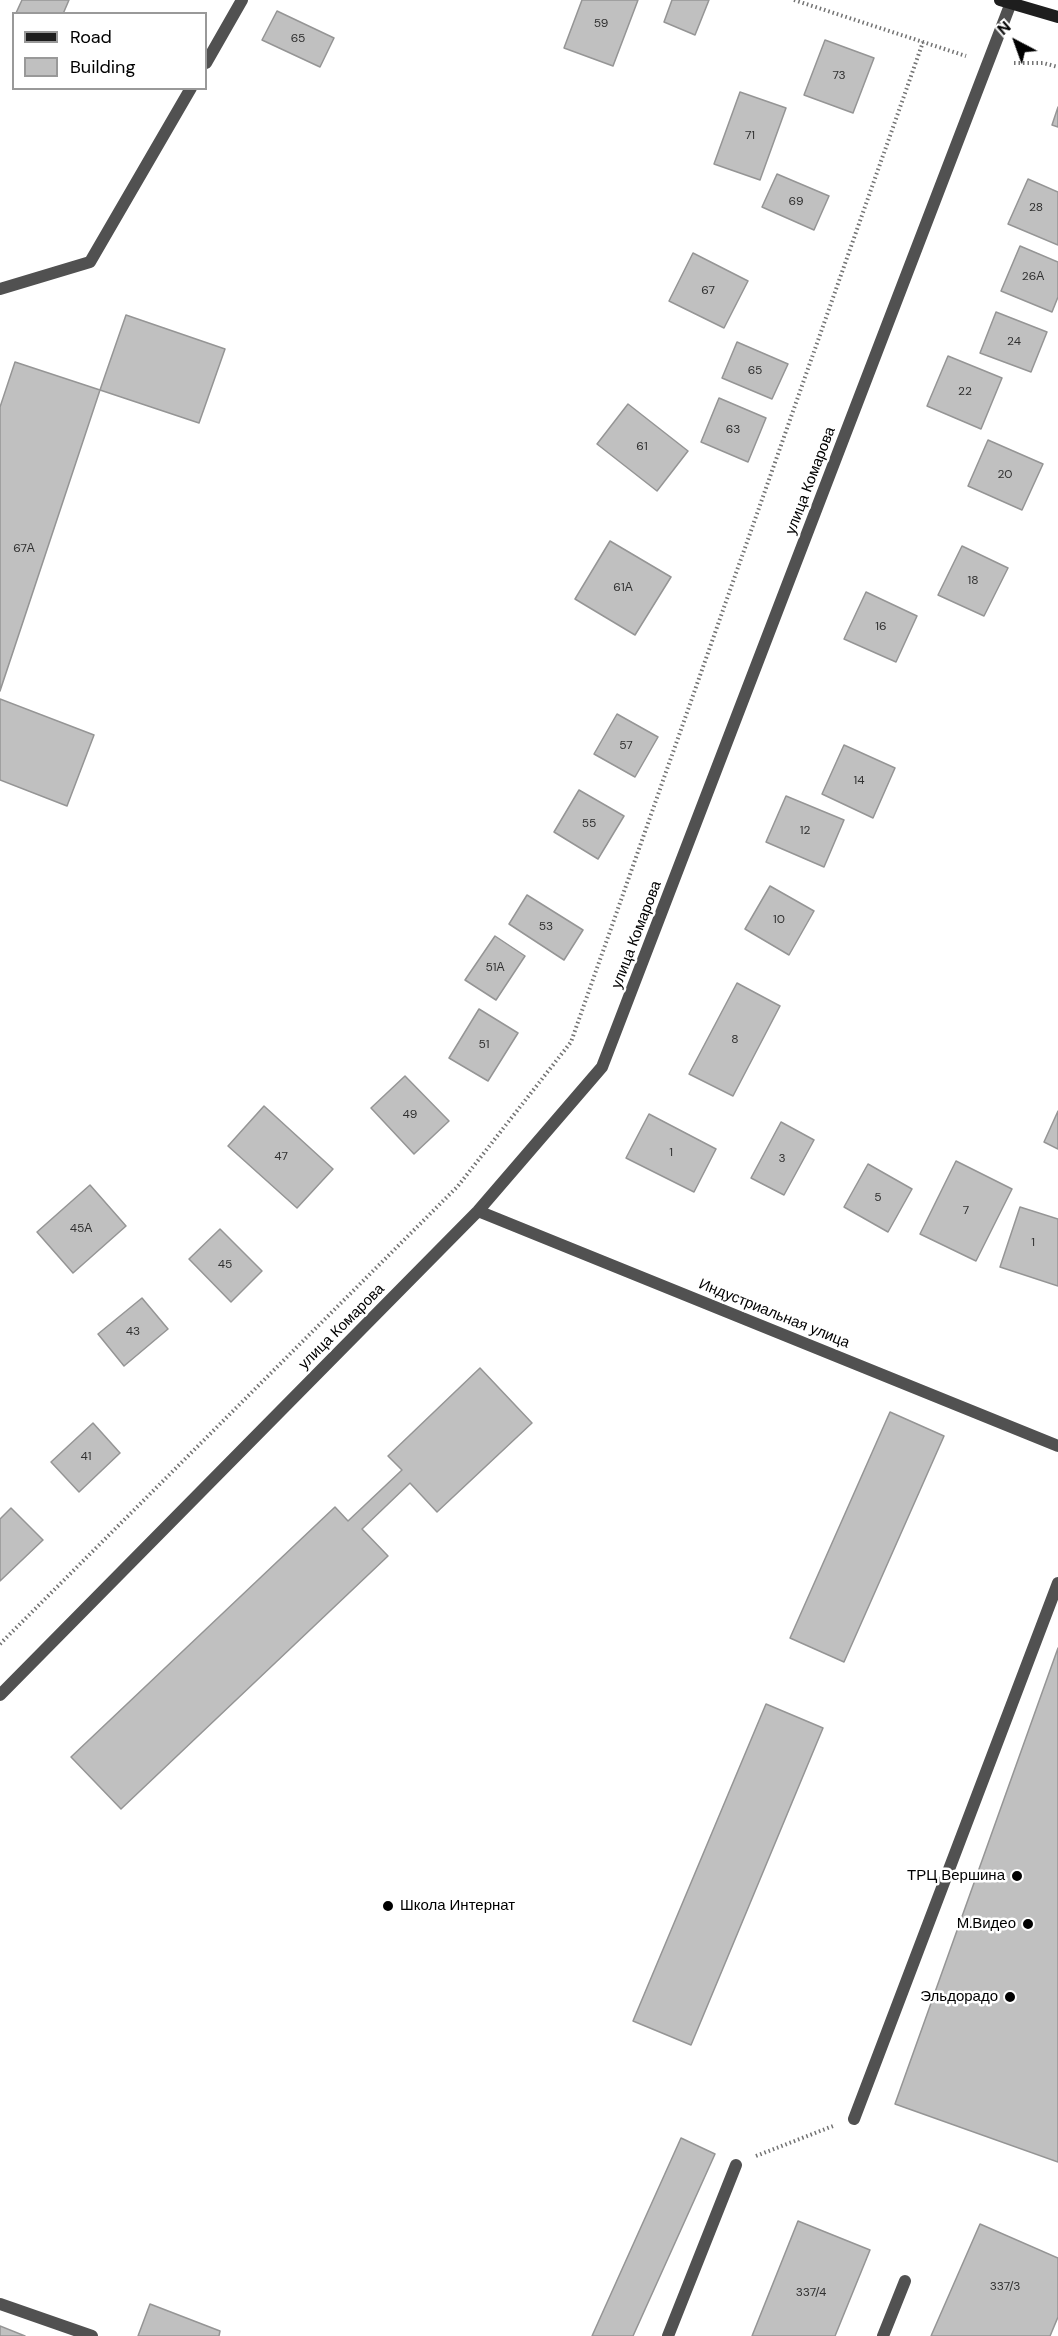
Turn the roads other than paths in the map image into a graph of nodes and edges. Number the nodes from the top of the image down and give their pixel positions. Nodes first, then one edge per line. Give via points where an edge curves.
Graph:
1 (242, 0) edge
2 (1008, 1) edge
3 (1058, 17) edge
4 (207, 61) edge
5 (190, 90) edge
6 (0, 289) edge
7 (478, 1211) junction
8 (1058, 1446) edge
9 (1058, 1583) edge
10 (0, 1695) edge
11 (854, 2119) road end
12 (736, 2165) road end
13 (904, 2281) dead end
14 (0, 2304) edge
15 (92, 2336) edge
16 (668, 2336) edge
17 (883, 2336) edge

1 - 4 street
2 - 3 main road
2 - 7 street, улица Комарова via 602,1067
5 - 6 street via 90,262
7 - 8 street, Индустриальная улица
7 - 10 street, улица Комарова
9 - 11 street
12 - 16 street
13 - 17 street
14 - 15 street

